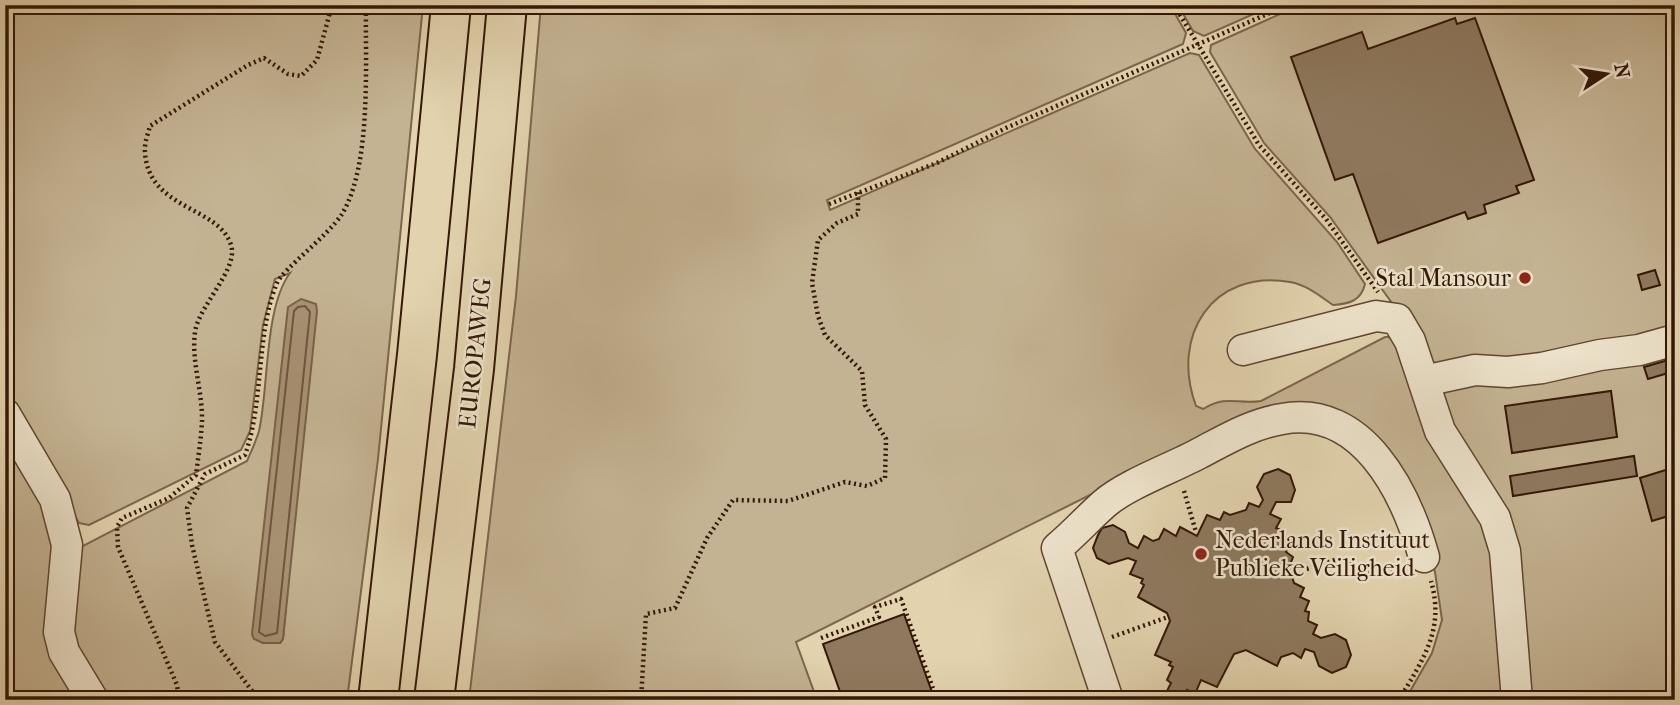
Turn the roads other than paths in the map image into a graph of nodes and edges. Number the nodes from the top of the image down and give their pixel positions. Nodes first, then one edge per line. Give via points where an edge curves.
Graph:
1 (451, 5) edge
2 (507, 5) edge
3 (1675, 340) edge
4 (1243, 350) dead end
5 (1424, 381) junction
6 (5, 414) edge
7 (1424, 557) road end
8 (93, 700) edge
9 (378, 700) edge
10 (434, 700) edge
11 (1108, 700) edge
12 (1517, 700) edge

1 - 9 highway
2 - 10 highway, EUROPAWEG via 474,369
3 - 5 street via 1542,368 1475,370
4 - 5 street via 1376,316 1397,319
5 - 12 street via 1440,430 1471,477 1505,551
6 - 8 street via 55,499 67,545 59,632 64,652
7 - 11 street via 1406,507 1375,455 1356,435 1310,418 1246,429 1105,503 1057,548

